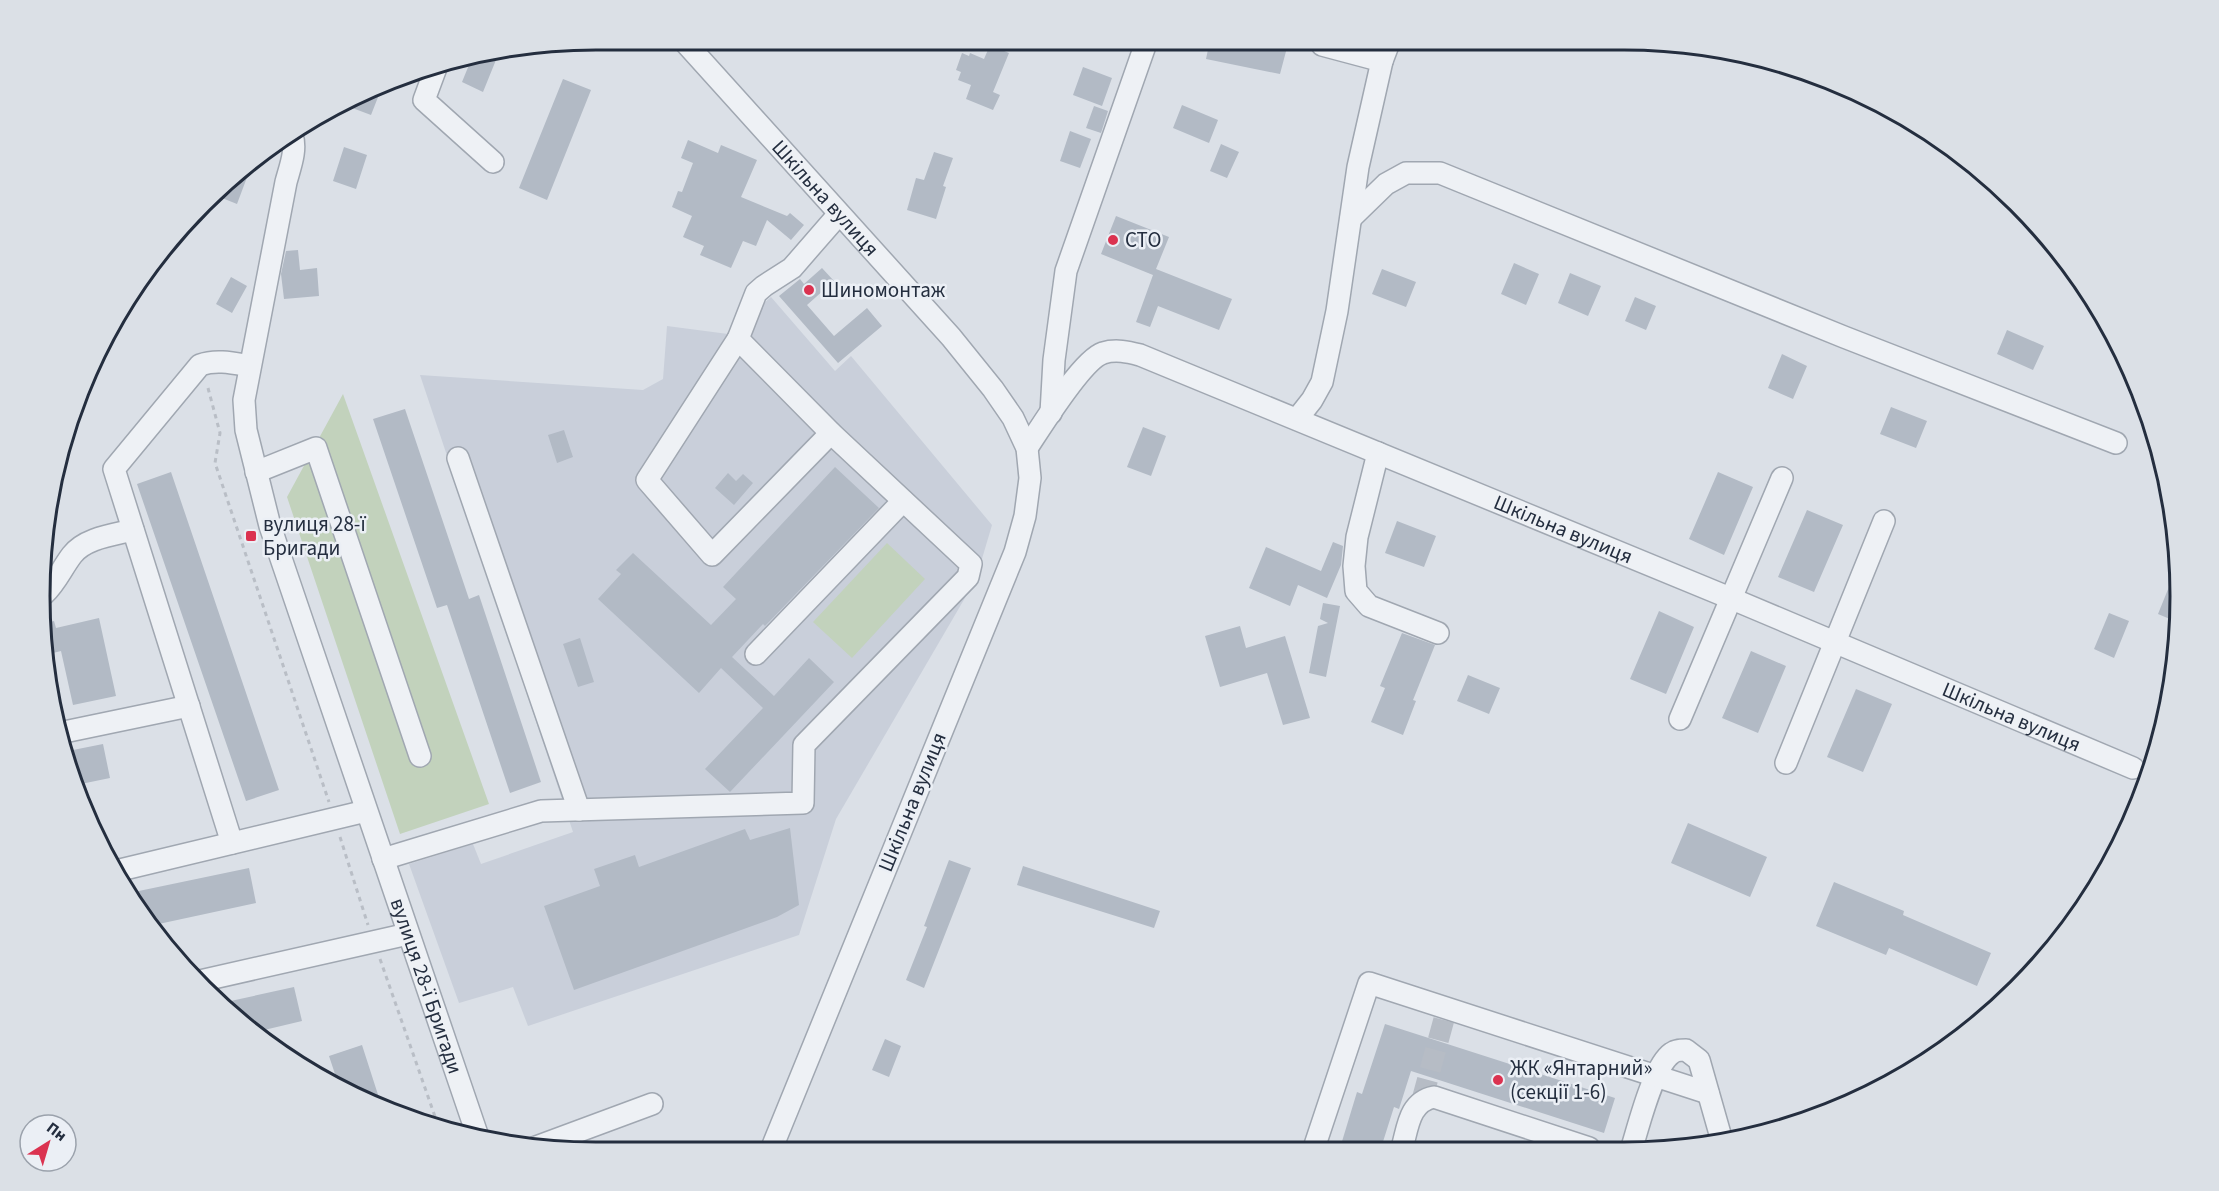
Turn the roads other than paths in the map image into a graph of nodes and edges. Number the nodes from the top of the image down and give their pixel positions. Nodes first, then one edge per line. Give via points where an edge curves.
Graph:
1 (692, 50) edge
2 (1143, 50) edge
3 (1341, 50) edge
4 (1386, 50) edge
5 (1382, 61) junction
6 (434, 74) edge
7 (294, 141) edge
8 (493, 162) dead end
9 (839, 214) junction
10 (1351, 218) junction
11 (738, 339) junction
12 (250, 366) junction
13 (1051, 413) junction
14 (1297, 419) junction
15 (831, 433) junction
16 (2116, 443) dead end
17 (1027, 448) junction
18 (1378, 453) junction
19 (458, 458) dead end
20 (256, 472) junction
21 (1782, 478) dead end
22 (903, 501) junction
23 (1884, 521) dead end
24 (133, 530) junction
25 (50, 588) edge
26 (1730, 598) junction
27 (1438, 633) dead end
28 (1835, 642) junction
29 (756, 654) dead end
30 (189, 706) junction
31 (1680, 719) dead end
32 (67, 731) edge
33 (420, 756) dead end
34 (1786, 763) dead end
35 (2133, 768) dead end
36 (579, 810) junction
37 (366, 812) junction
38 (232, 843) junction
39 (383, 860) junction
40 (124, 869) edge
41 (408, 934) junction
42 (207, 980) edge
43 (1655, 1076) junction
44 (1708, 1093) junction
45 (652, 1104) dead end
46 (475, 1128) edge
47 (1720, 1133) edge
48 (556, 1140) edge
49 (1634, 1141) edge
50 (774, 1142) edge
51 (1316, 1142) edge
52 (1404, 1142) edge
53 (1571, 1142) edge

1 - 9 street, Шкільна вулиця
2 - 13 street via 1066,271
3 - 5 street
4 - 5 street
5 - 10 street via 1358,167
6 - 8 street via 424,100
7 - 12 street, вулиця 28-ї Бригади
9 - 11 street via 792,268 756,293
9 - 17 street, Шкільна вулиця via 993,389
10 - 14 street via 1322,382
10 - 16 street via 1386,184 1406,173 1440,173
11 - 15 street
11 - 15 street via 647,480 712,555
12 - 20 street, вулиця 28-ї Бригади via 244,400
12 - 24 street via 208,362 195,370 114,469
13 - 14 street, Шкільна вулиця via 1086,364 1101,353 1119,350
13 - 17 street, Шкільна вулиця
14 - 18 street, Шкільна вулиця
15 - 22 street
17 - 50 street, Шкільна вулиця via 1030,478 1015,552
18 - 26 street, Шкільна вулиця
18 - 27 street via 1358,537 1356,591 1369,606
19 - 36 street
20 - 33 street via 316,448
20 - 37 street, вулиця 28-ї Бригади via 270,526
21 - 26 street
22 - 29 street
22 - 36 street via 971,564 968,577 804,745 803,803
23 - 28 street
24 - 25 street via 86,543
24 - 30 street
26 - 28 street, Шкільна вулиця
26 - 31 street
28 - 34 street
28 - 35 street, Шкільна вулиця
30 - 32 street
30 - 38 street
36 - 39 street via 541,811
37 - 38 street
37 - 39 street, вулиця 28-ї Бригади
38 - 40 street
39 - 41 street, вулиця 28-ї Бригади
41 - 42 street
41 - 46 street, вулиця 28-ї Бригади
43 - 44 street
43 - 44 street via 1670,1054 1686,1050 1699,1060
43 - 49 street
43 - 51 street via 1369,983
44 - 47 street
45 - 48 street
52 - 53 street via 1414,1110 1422,1100 1434,1097

